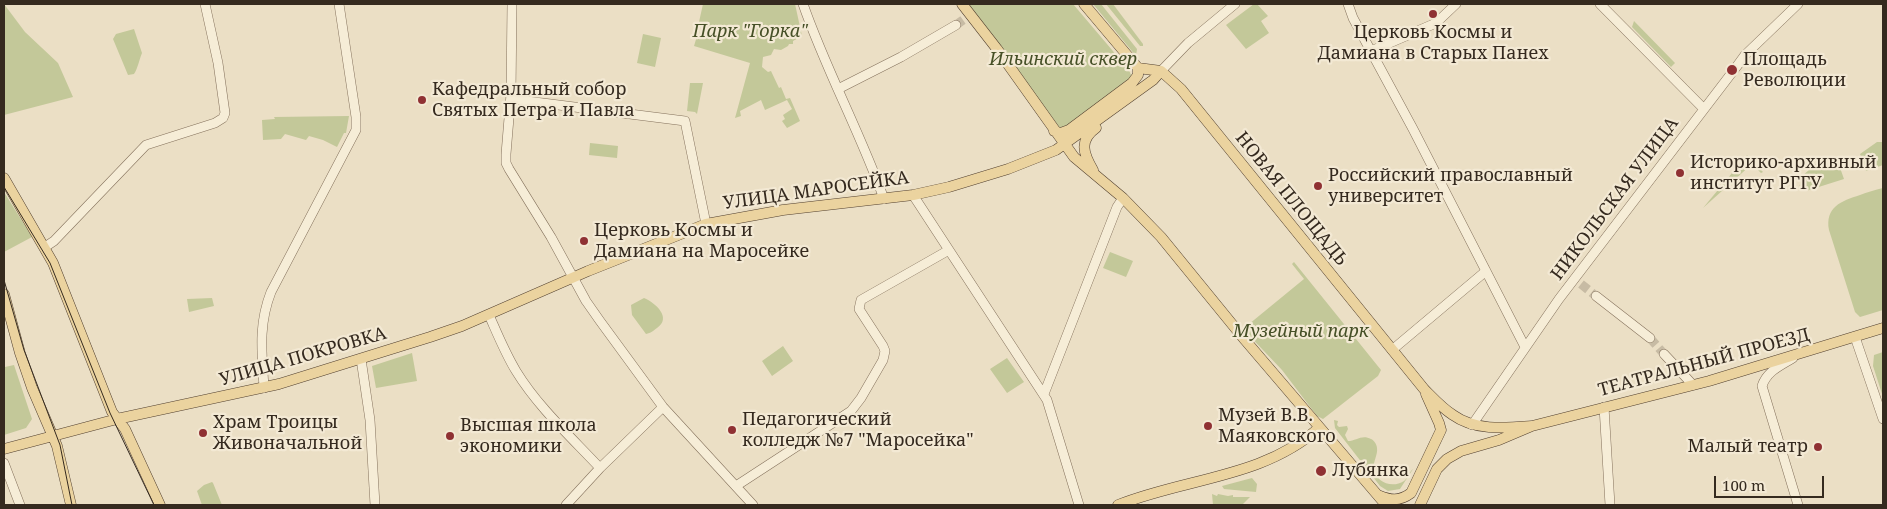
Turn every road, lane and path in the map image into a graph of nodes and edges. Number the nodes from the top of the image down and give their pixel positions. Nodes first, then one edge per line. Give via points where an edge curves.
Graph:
1 (205, 4) edge
2 (339, 4) edge
3 (512, 4) edge
4 (803, 4) edge
5 (962, 4) edge
6 (1084, 4) edge
7 (1235, 4) edge
8 (1348, 4) edge
9 (1456, 4) edge
10 (1600, 4) edge
11 (1798, 4) edge
12 (963, 20) junction
13 (1371, 51) junction
14 (1138, 68) junction
15 (1161, 71) junction
16 (838, 89) junction
17 (511, 99) junction
18 (1120, 106) junction
19 (1704, 109) junction
20 (1054, 131) junction
21 (1065, 144) junction
22 (4, 178) edge
23 (1103, 182) junction
24 (913, 195) junction
25 (1123, 198) junction
26 (884, 199) junction
27 (706, 224) junction
28 (45, 247) junction
29 (949, 250) junction
30 (1486, 271) junction
31 (574, 277) junction
32 (4, 294) edge
33 (1596, 296) tunnel mouth
34 (489, 315) junction
35 (1883, 328) edge
36 (1855, 337) junction
37 (1650, 338) tunnel mouth
38 (1525, 347) junction
39 (1392, 350) junction
40 (1664, 354) tunnel mouth
41 (1798, 355) junction
42 (361, 358) junction
43 (1693, 385) junction
44 (264, 388) junction
45 (1424, 389) junction
46 (1044, 394) junction
47 (663, 407) junction
48 (1604, 407) junction
49 (117, 419) junction
50 (1883, 419) edge
51 (1472, 424) junction
52 (1532, 426) junction
53 (1319, 428) junction
54 (52, 435) junction
55 (4, 449) edge
56 (4, 463) edge
57 (600, 468) junction
58 (736, 486) junction
59 (1377, 494) junction
60 (20, 505) edge
61 (70, 505) edge
62 (160, 505) edge
63 (375, 505) edge
64 (568, 505) edge
65 (753, 505) edge
66 (1079, 505) edge
67 (1118, 505) edge
68 (1386, 505) edge
69 (1420, 505) edge
70 (1610, 505) edge
71 (1798, 505) edge

1 - 28 street via 221,78 223,118 146,145
2 - 44 street via 356,130 266,304 261,326
3 - 17 street
4 - 16 street
5 - 12 main road
6 - 14 main road
7 - 15 street via 1188,43
8 - 13 street
9 - 13 street via 1436,23
10 - 19 street
11 - 19 street, НИКОЛЬСКАЯ УЛИЦА via 1745,55
12 - 16 street via 911,52
12 - 20 main road via 997,49
13 - 30 street
14 - 15 main road
14 - 20 main road via 1136,79 1069,130
15 - 18 main road
15 - 39 main road, НОВАЯ ПЛОЩАДЬ via 1181,88
16 - 26 street
17 - 27 street via 685,120
17 - 31 street via 507,166
18 - 21 main road, УЛИЦА МАРОСЕЙКА
18 - 23 main road via 1085,141 1087,158
19 - 38 street, НИКОЛЬСКАЯ УЛИЦА via 1578,282
20 - 21 main road
21 - 23 main road via 1074,157
21 - 24 main road, УЛИЦА МАРОСЕЙКА via 1048,155 1008,169
22 - 28 main road
23 - 25 main road
24 - 26 main road, УЛИЦА МАРОСЕЙКА
24 - 29 street
25 - 46 street
25 - 53 main road via 1161,237
26 - 27 main road, УЛИЦА МАРОСЕЙКА via 784,210
27 - 31 main road, УЛИЦА МАРОСЕЙКА
28 - 49 main road
29 - 46 street
29 - 58 street via 861,300 860,310 885,351 854,409
30 - 38 street
30 - 39 street
31 - 34 main road, УЛИЦА ПОКРОВКА
31 - 47 street via 595,315
32 - 54 main road via 20,353
33 - 37 street
34 - 42 main road, УЛИЦА ПОКРОВКА
34 - 57 street via 523,382
35 - 36 main road, ТЕАТРАЛЬНЫЙ ПРОЕЗД
36 - 41 main road, ТЕАТРАЛЬНЫЙ ПРОЕЗД
36 - 50 street
38 - 51 street, НИКОЛЬСКАЯ УЛИЦА
39 - 45 main road, НОВАЯ ПЛОЩАДЬ
40 - 43 street
41 - 43 main road, ТЕАТРАЛЬНЫЙ ПРОЕЗД
41 - 71 street via 1769,372 1762,386
42 - 44 main road, УЛИЦА ПОКРОВКА
42 - 63 street via 370,420
43 - 48 main road, ТЕАТРАЛЬНЫЙ ПРОЕЗД
44 - 49 main road, УЛИЦА ПОКРОВКА
45 - 51 main road via 1452,415
45 - 59 main road via 1440,427 1437,441 1411,493 1395,500
46 - 66 street
47 - 57 street
47 - 58 street
48 - 52 main road, ТЕАТРАЛЬНЫЙ ПРОЕЗД
48 - 70 street
49 - 54 main road, УЛИЦА ПОКРОВКА
49 - 62 main road via 125,429
51 - 52 main road via 1501,428
52 - 69 main road via 1452,455 1437,470
53 - 59 main road
53 - 67 main road via 1291,449 1253,467
54 - 55 main road, УЛИЦА ПОКРОВКА
54 - 61 main road
56 - 60 street
57 - 64 street
58 - 65 street
59 - 68 main road

